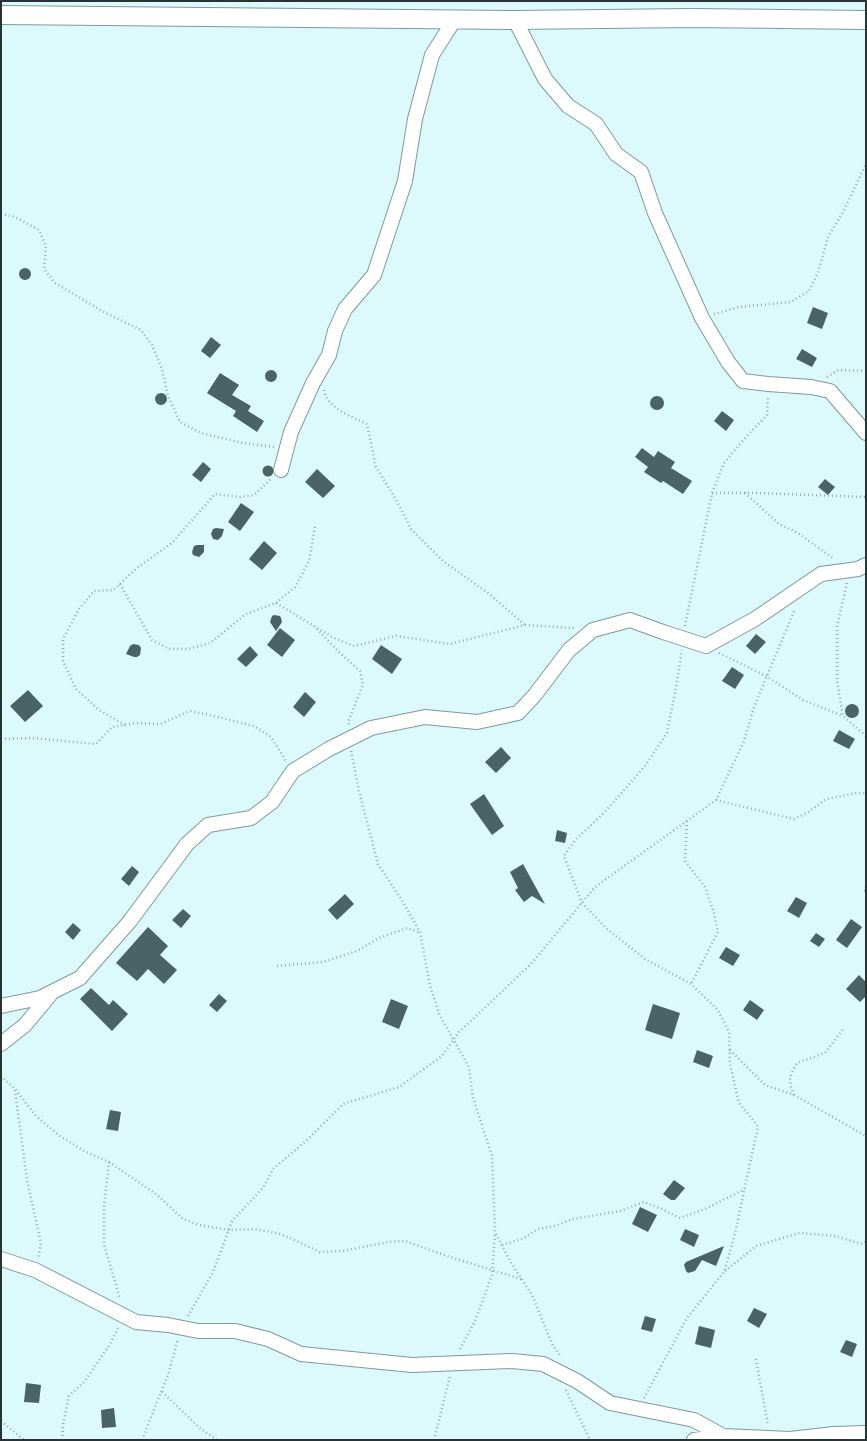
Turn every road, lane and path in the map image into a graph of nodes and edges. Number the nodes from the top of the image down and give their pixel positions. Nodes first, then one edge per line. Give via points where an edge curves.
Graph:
1 (1, 15) edge
2 (455, 19) junction
3 (515, 20) junction
4 (866, 20) edge
5 (866, 164) edge
6 (1, 214) edge
7 (702, 318) junction
8 (321, 369) junction
9 (866, 371) edge
10 (768, 384) junction
11 (811, 387) junction
12 (866, 433) edge
13 (286, 449) junction
14 (281, 470) joint
15 (712, 493) junction
16 (745, 493) junction
17 (866, 497) edge
18 (315, 526) dead end
19 (866, 565) edge
20 (850, 570) junction
21 (120, 584) junction
22 (806, 584) junction
23 (276, 603) junction
24 (525, 625) junction
25 (314, 626) junction
26 (593, 630) junction
27 (683, 638) junction
28 (706, 646) junction
29 (766, 676) junction
30 (843, 716) junction
31 (125, 725) junction
32 (866, 736) edge
33 (349, 739) junction
34 (1, 740) edge
35 (293, 771) junction
36 (866, 793) edge
37 (716, 800) junction
38 (687, 821) junction
39 (866, 887) edge
40 (866, 891) edge
41 (582, 903) junction
42 (420, 932) junction
43 (277, 966) dead end
44 (691, 984) junction
45 (51, 993) junction
46 (1, 1006) edge
47 (844, 1028) dead end
48 (454, 1039) junction
49 (1, 1044) edge
50 (730, 1050) junction
51 (1, 1076) edge
52 (15, 1089) junction
53 (794, 1095) junction
54 (866, 1136) edge
55 (745, 1189) junction
56 (228, 1230) junction
57 (495, 1232) junction
58 (866, 1242) edge
59 (502, 1245) junction
60 (1, 1259) edge
61 (35, 1270) junction
62 (492, 1270) junction
63 (724, 1272) junction
64 (522, 1279) junction
65 (181, 1327) junction
66 (756, 1359) dead end
67 (453, 1363) junction
68 (558, 1371) junction
69 (577, 1381) junction
70 (162, 1392) junction
71 (638, 1409) junction
72 (1, 1421) edge
73 (866, 1433) edge
74 (723, 1436) junction
75 (770, 1438) junction
76 (24, 1440) edge
77 (142, 1440) edge
78 (217, 1440) edge
79 (434, 1440) edge
80 (590, 1440) edge
81 (694, 1440) edge

1 - 2 main road
2 - 3 main road
2 - 8 street via 432,55 415,119 405,181 374,275 345,309 335,331 329,355
3 - 4 main road
3 - 7 street via 545,79 568,106 596,124 616,154 641,172 655,213
5 - 7 path via 828,237 818,273 809,291 790,302 739,307
6 - 13 path via 15,217 39,230 46,246 44,269 55,283 141,330 152,345 162,369 168,396 180,422 202,433 236,442
7 - 10 street via 728,362 743,381
8 - 13 street via 291,432
8 - 24 path via 325,395 338,410 367,424 376,466 411,529 443,561 488,593
9 - 11 path via 838,370
10 - 11 street
10 - 15 path via 767,415 724,463
11 - 12 street via 830,391
13 - 14 street
14 - 21 path via 254,495 240,497 215,494 172,543 136,568
15 - 16 path
15 - 27 path
16 - 17 path
16 - 20 path via 780,524 798,533
18 - 23 path via 309,561 295,587
19 - 20 street
20 - 22 street via 821,574
20 - 30 path via 837,627 837,681
21 - 23 path via 152,640 169,649 188,649 210,643 246,614
21 - 31 path via 113,590 94,591 62,638 63,661 76,689 99,710
22 - 28 street via 755,619
22 - 29 path
23 - 25 path
24 - 25 path via 450,644 396,636 354,646
24 - 26 path
25 - 33 path via 360,671 363,685 348,722
26 - 27 street via 630,620
26 - 33 street via 569,650 518,713 477,722 425,717 372,728
27 - 28 street
27 - 41 path via 667,733 645,766 603,814 575,840 564,856
28 - 29 path
29 - 30 path via 803,700
29 - 37 path via 744,741
30 - 32 path
31 - 34 path via 112,727 96,744 32,738
31 - 35 path via 160,724 190,712 247,724 271,737
33 - 35 street
33 - 42 path via 359,791 378,864
35 - 45 street via 272,802 251,818 208,825 186,844 130,921 80,978
36 - 37 path via 826,799 794,819
37 - 38 path
38 - 41 path via 595,887
38 - 44 path via 685,861 705,887 718,932
39 - 40 path
41 - 44 path via 606,929 645,959
41 - 48 path via 531,964
42 - 43 path via 407,928 379,938 357,951 323,962
42 - 48 path via 430,986 440,1016
44 - 50 path via 718,1010 729,1032
45 - 46 street via 40,998
45 - 49 street via 25,1025
47 - 53 path via 824,1053 797,1063 790,1075 789,1083
48 - 56 path via 442,1056 399,1087 342,1104 307,1140 273,1168 263,1188 232,1221
48 - 57 path via 469,1067 473,1098 492,1156
50 - 53 path via 765,1085
50 - 55 path via 730,1064 739,1103 758,1126
51 - 52 path
52 - 56 path via 36,1116 60,1136 109,1162 156,1194 183,1219 199,1225
52 - 61 path via 27,1180 41,1243
53 - 54 path
55 - 59 path via 705,1210 680,1218 644,1202 620,1211 573,1219 538,1229 522,1239
55 - 63 path
56 - 62 path via 255,1229 281,1234 320,1252 405,1241
56 - 65 path via 214,1272
57 - 59 path
57 - 62 path
58 - 63 path via 862,1244 835,1236 799,1233 756,1246
59 - 64 path
60 - 61 street
61 - 65 street via 136,1322
62 - 64 path
62 - 67 path via 475,1321
63 - 71 path via 687,1318
64 - 69 path via 532,1295 552,1344
65 - 67 street via 198,1331 234,1332 268,1339 302,1354 412,1365
65 - 70 path
66 - 75 path
67 - 68 street via 512,1361 543,1364
67 - 79 path
68 - 69 street
68 - 80 path
69 - 71 street via 610,1403
70 - 77 path
70 - 78 path via 201,1429
71 - 74 street via 694,1420
72 - 76 path
73 - 75 street via 790,1439
74 - 75 street
74 - 81 street

